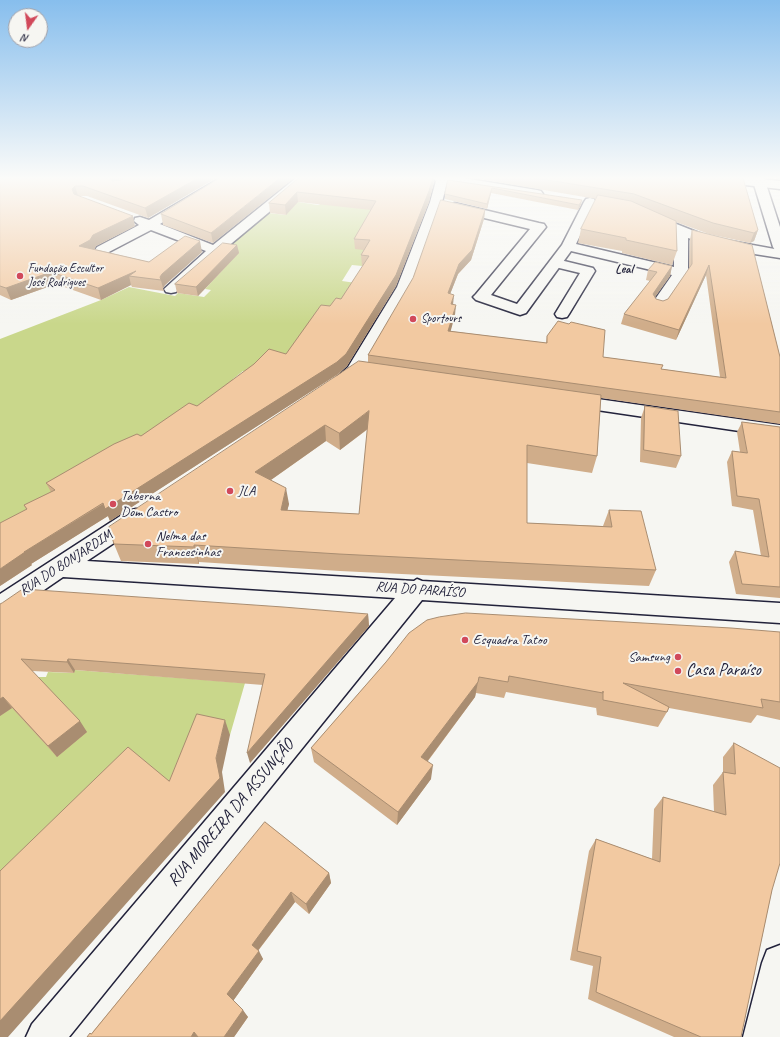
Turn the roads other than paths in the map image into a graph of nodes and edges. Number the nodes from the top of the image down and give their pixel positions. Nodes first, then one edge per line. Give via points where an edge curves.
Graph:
1 (147, 226) edge
2 (154, 226) edge
3 (244, 226) edge
4 (427, 226) edge
5 (537, 226) edge
6 (578, 226) edge
7 (644, 226) edge
8 (671, 226) edge
9 (773, 226) edge
10 (641, 229) edge
11 (681, 231) junction
12 (568, 246) junction
13 (780, 247) edge
14 (102, 250) edge
15 (215, 250) junction
16 (780, 254) edge
17 (556, 263) junction
18 (681, 273) junction
19 (171, 289) dead end
20 (659, 305) edge
21 (562, 314) dead end
22 (325, 393) edge
23 (552, 398) edge
24 (780, 431) edge
25 (152, 507) edge
26 (60, 568) junction
27 (417, 589) junction
28 (0, 607) edge
29 (780, 613) edge
30 (780, 963) edge
31 (45, 1037) edge
32 (762, 1037) edge

1 - 14 street
2 - 15 street
3 - 15 street
4 - 22 street via 404,287 363,371
5 - 17 street via 539,227 481,297 520,310
6 - 12 street
7 - 10 street
8 - 11 street
9 - 13 street
11 - 16 street via 725,244
11 - 18 street
12 - 17 street
12 - 18 street
15 - 19 street
17 - 21 street via 588,271
18 - 20 street
23 - 24 street
25 - 26 street, RUA DO BONJARDIM
26 - 27 street, RUA DO PARAÍSO
26 - 28 street, RUA DO BONJARDIM
27 - 29 street, RUA DO PARAÍSO
27 - 31 street, RUA MOREIRA DA ASSUNÇÃO
30 - 32 street

